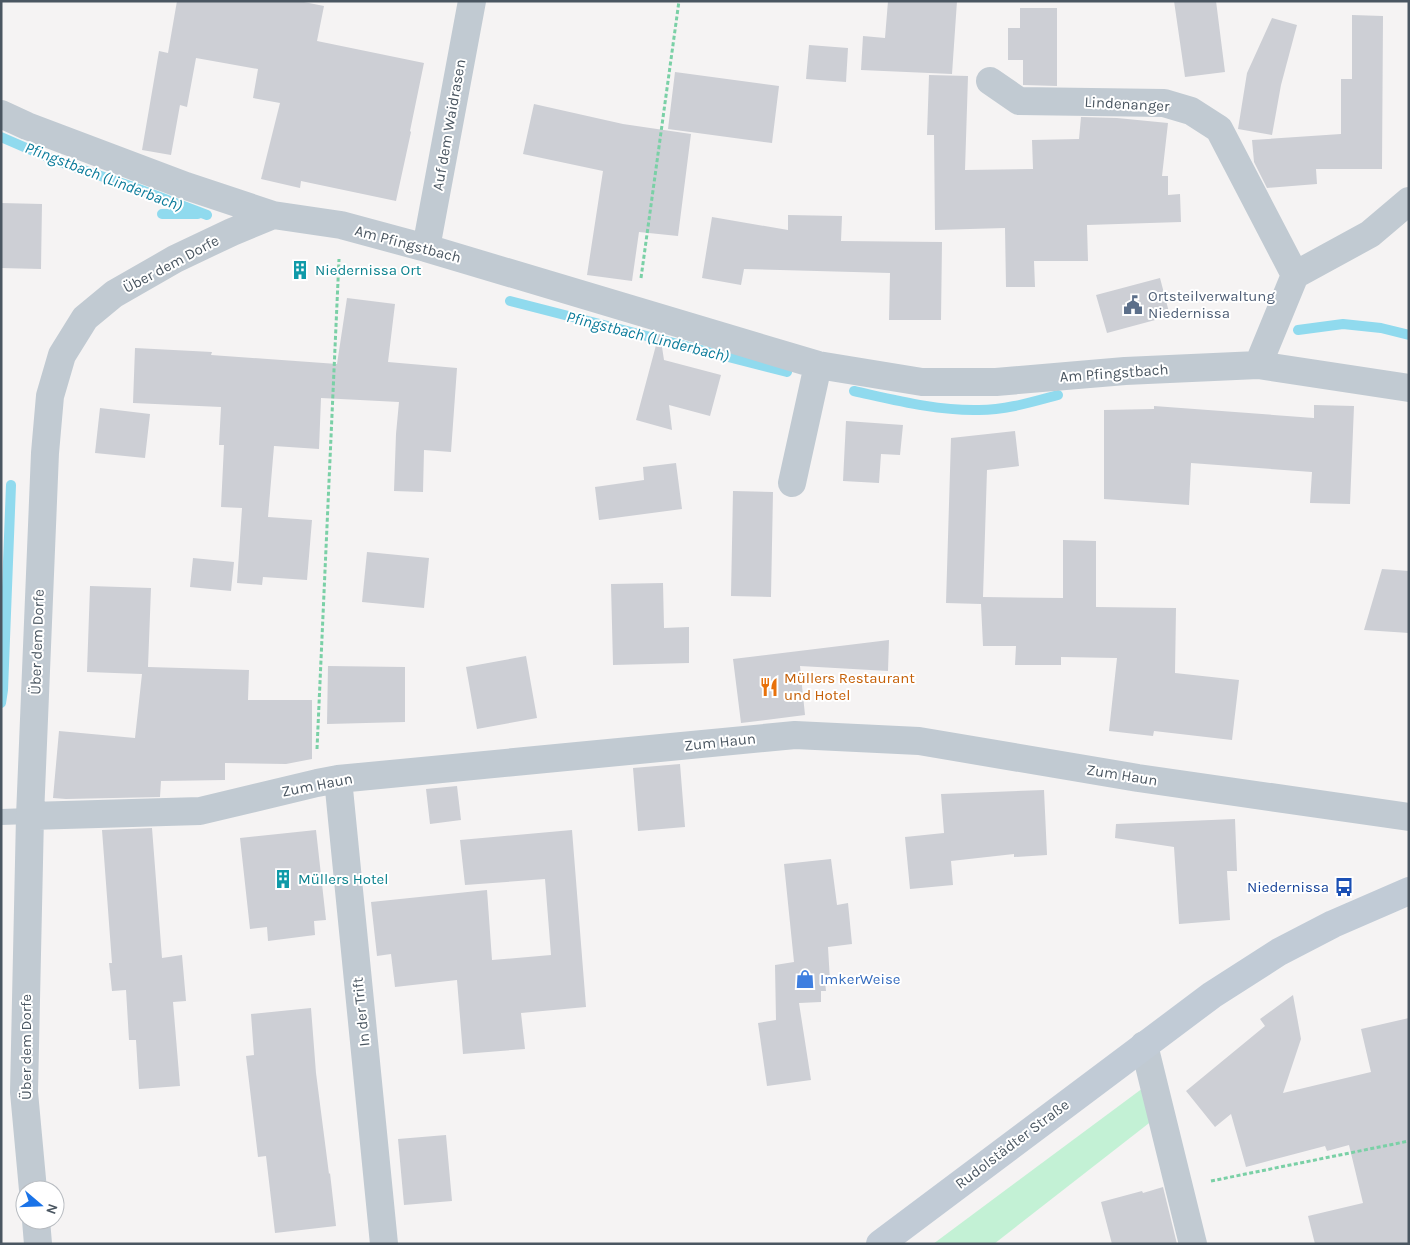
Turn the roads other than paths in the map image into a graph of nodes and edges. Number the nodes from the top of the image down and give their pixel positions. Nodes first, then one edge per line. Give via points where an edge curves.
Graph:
1 (472, 1) edge
2 (990, 81) dead end
3 (1, 114) edge
4 (1409, 201) edge
5 (274, 215) junction
6 (426, 248) junction
7 (1295, 275) junction
8 (1258, 364) junction
9 (818, 365) junction
10 (1409, 388) edge
11 (792, 483) dead end
12 (338, 779) junction
13 (30, 816) junction
14 (1, 817) edge
15 (1409, 817) edge
16 (1409, 891) edge
17 (1144, 1045) junction
18 (32, 1180) edge
19 (37, 1230) edge
20 (38, 1244) edge
21 (384, 1244) edge
22 (880, 1244) edge
23 (1193, 1244) edge

1 - 6 street, Auf dem Waidrasen
2 - 7 street, Lindenanger via 1019,101 1164,103 1190,111 1219,129
3 - 5 street, Am Pfingstbach via 186,186
4 - 7 street via 1370,234
5 - 6 street, Am Pfingstbach via 341,226
5 - 13 street, Über dem Dorfe via 175,260 114,294 86,318 62,355 50,396 45,453
6 - 9 street, Am Pfingstbach
7 - 8 street
8 - 9 street, Am Pfingstbach via 996,382 922,382
8 - 10 street, Am Pfingstbach
9 - 11 street
12 - 13 street, Zum Haun via 200,812
12 - 15 street, Zum Haun via 795,735 918,741 1138,778
12 - 21 street, In der Trift
13 - 14 lane
13 - 18 street, Über dem Dorfe via 24,1092
16 - 17 street, Rudolstädter Straße via 1279,952 1212,995
17 - 22 street, Rudolstädter Straße
17 - 23 street
19 - 20 street

